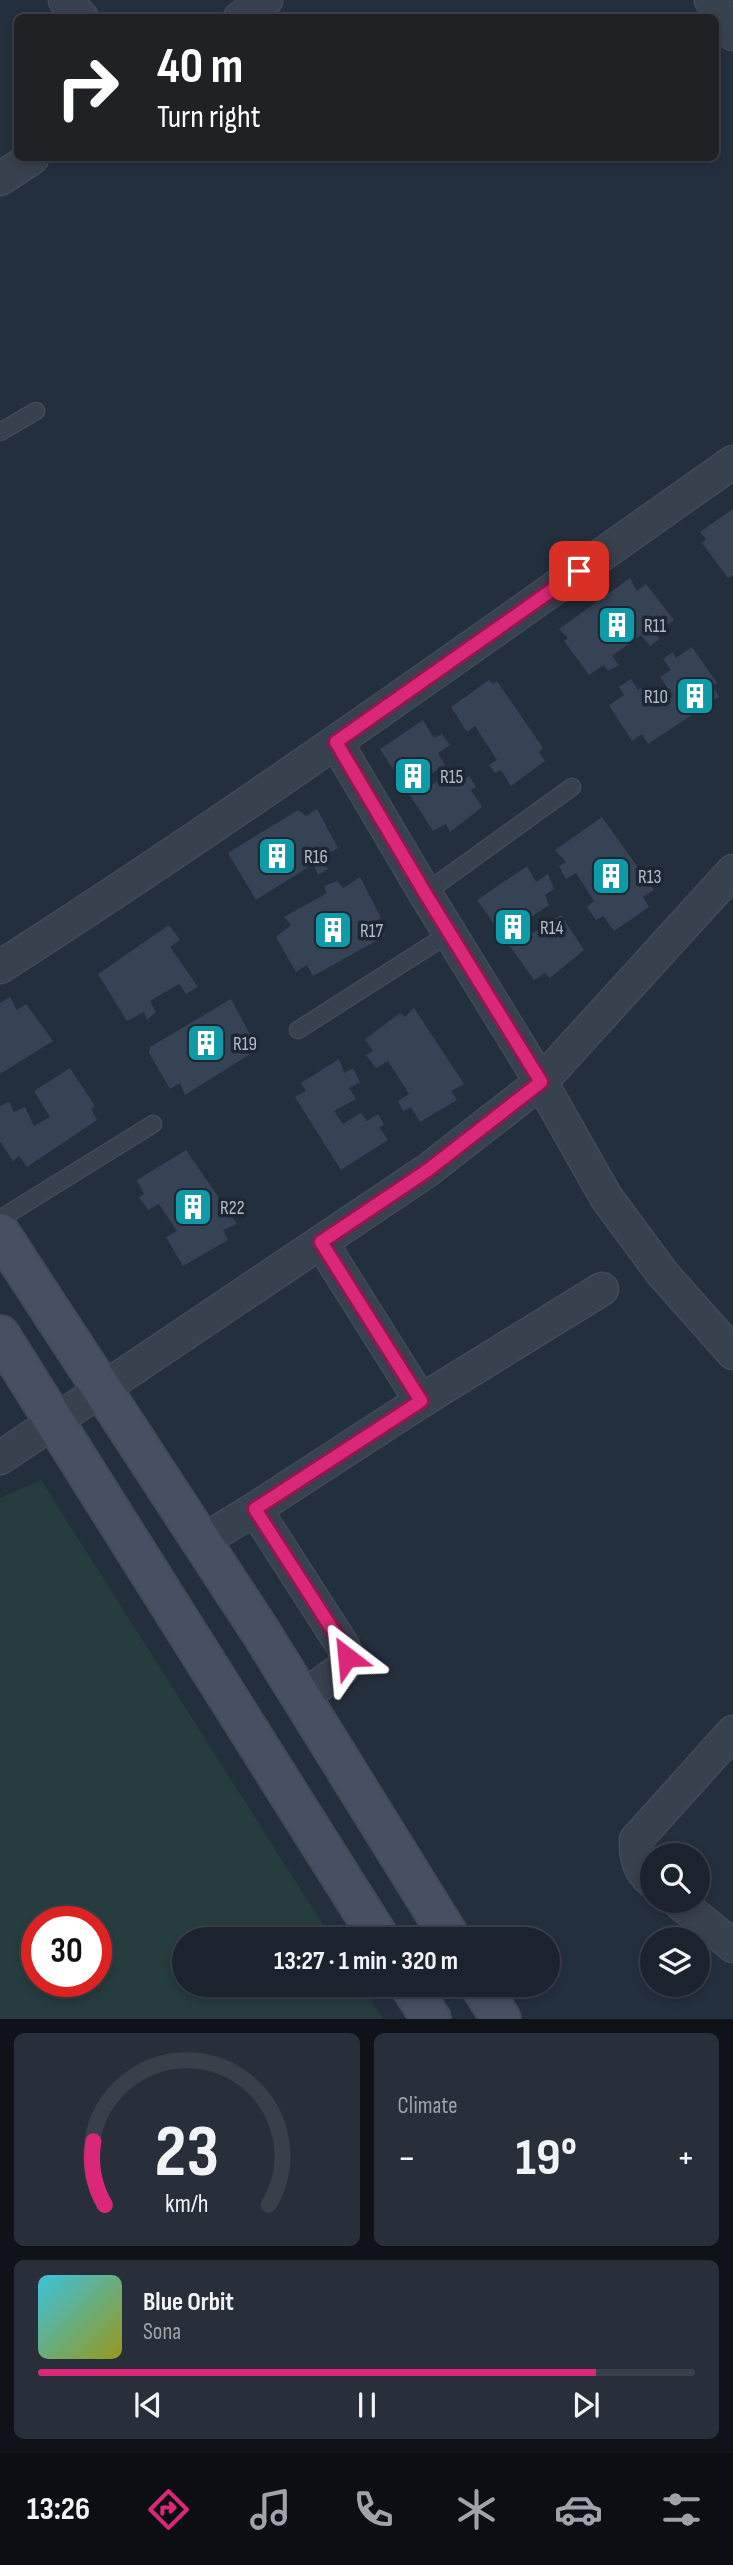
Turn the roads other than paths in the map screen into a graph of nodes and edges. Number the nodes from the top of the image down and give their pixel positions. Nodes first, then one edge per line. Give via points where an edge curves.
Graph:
1 (65, 0) edge
2 (266, 0) edge
3 (711, 0) edge
4 (78, 14) edge
5 (246, 14) edge
6 (733, 34) edge
7 (27, 161) edge
8 (0, 179) edge
9 (36, 411) dead end
10 (0, 432) edge
11 (733, 462) edge
12 (336, 742) junction
13 (572, 787) dead end
14 (733, 871) edge
15 (425, 893) junction
16 (450, 933) junction
17 (0, 967) edge
18 (298, 1030) dead end
19 (541, 1082) junction
20 (153, 1124) dead end
21 (0, 1219) edge
22 (0, 1233) edge
23 (321, 1242) junction
24 (602, 1289) dead end
25 (0, 1335) edge
26 (733, 1353) edge
27 (101, 1389) junction
28 (421, 1401) junction
29 (56, 1422) junction
30 (0, 1458) edge
31 (255, 1509) junction
32 (201, 1542) junction
33 (301, 1698) junction
34 (733, 1731) edge
35 (640, 1867) edge
36 (692, 1913) edge
37 (372, 1927) edge
38 (444, 1927) edge
39 (733, 1946) edge
40 (417, 1997) edge
41 (488, 1997) edge
42 (431, 2019) edge
43 (501, 2019) edge

1 - 4 street
2 - 5 street
3 - 6 street
7 - 8 street
9 - 10 lane
11 - 12 street
12 - 15 street
12 - 17 street
13 - 15 lane
14 - 19 street
15 - 16 street
16 - 18 lane
16 - 19 street
19 - 23 street via 428,1170
19 - 26 street via 606,1197 662,1273
20 - 21 lane
22 - 27 street
23 - 27 street
23 - 28 street
24 - 28 street
25 - 29 street
27 - 29 street
27 - 32 street
28 - 31 street
29 - 30 street
29 - 37 street
31 - 32 street
31 - 33 street via 347,1657 343,1668
32 - 33 street
33 - 38 street
34 - 35 street via 636,1840
36 - 39 street
40 - 42 street
41 - 43 street

